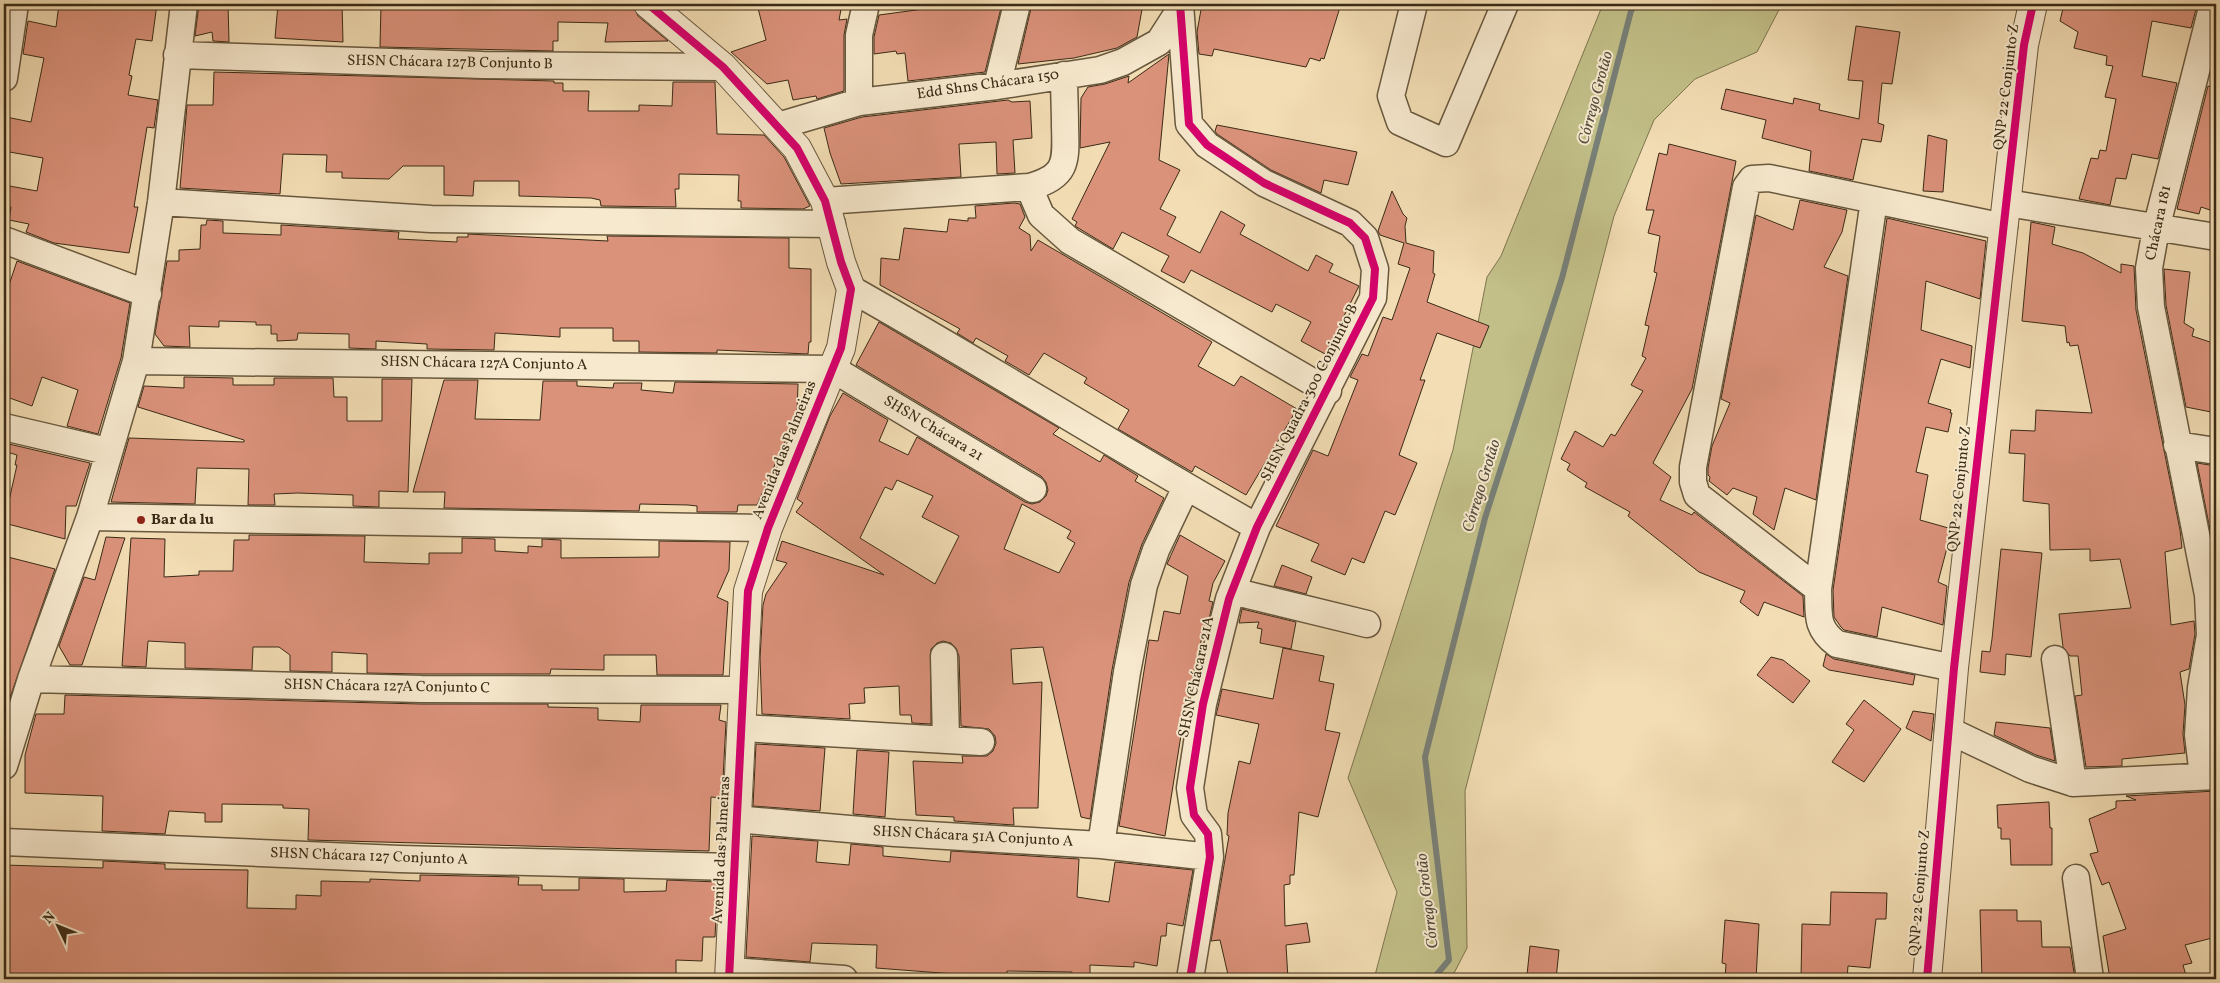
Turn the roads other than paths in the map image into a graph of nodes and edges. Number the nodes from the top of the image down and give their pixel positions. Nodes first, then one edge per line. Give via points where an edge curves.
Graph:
1 (16, 4) edge
2 (184, 4) edge
3 (648, 4) edge
4 (866, 4) edge
5 (1017, 4) edge
6 (1414, 4) edge
7 (1505, 4) edge
8 (2033, 4) edge
9 (2213, 4) edge
10 (1179, 8) edge
11 (177, 55) junction
12 (723, 67) junction
13 (1064, 75) junction
14 (4, 78) edge
15 (997, 86) junction
16 (859, 102) junction
17 (778, 126) junction
18 (1029, 187) junction
19 (1874, 200) junction
20 (161, 202) junction
21 (829, 212) junction
22 (2005, 215) junction
23 (2156, 229) junction
24 (2216, 237) edge
25 (4, 240) edge
26 (851, 289) junction
27 (148, 294) junction
28 (136, 361) junction
29 (833, 369) junction
30 (1328, 391) junction
31 (5, 432) edge
32 (2177, 445) junction
33 (108, 451) junction
34 (2216, 451) edge
35 (1186, 487) junction
36 (1033, 489) dead end
37 (90, 517) junction
38 (1257, 526) junction
39 (768, 528) junction
40 (1818, 589) junction
41 (1232, 591) junction
42 (2212, 596) edge
43 (1367, 624) dead end
44 (944, 656) dead end
45 (2055, 659) dead end
46 (1954, 668) junction
47 (31, 679) junction
48 (744, 690) junction
49 (743, 728) junction
50 (1948, 730) junction
51 (946, 739) junction
52 (981, 742) dead end
53 (4, 766) edge
54 (2209, 776) edge
55 (2072, 783) junction
56 (736, 820) junction
57 (4, 842) edge
58 (1101, 845) junction
59 (1209, 846) junction
60 (734, 867) junction
61 (2076, 878) dead end
62 (730, 975) edge
63 (844, 979) edge
64 (1190, 979) edge
65 (1927, 979) edge
66 (2090, 979) edge

1 - 14 street
2 - 11 street
3 - 12 street, Avenida das Palmeiras
4 - 16 street via 859,36
5 - 15 street
6 - 7 street via 1391,96 1400,122 1446,142
8 - 22 street, QNP 22 Conjunto Z via 2024,45
9 - 23 street, Chácara 181
10 - 13 street, Edd Shns Chácara 150 via 1159,42 1123,62 1100,70
10 - 30 street, SHSN Quadra 300 Conjunto B via 1189,124 1207,145 1264,184 1350,223 1365,238 1375,269 1373,298
11 - 12 street, SHSN Chácara 127B Conjunto B via 482,66
11 - 20 street
12 - 17 street, Avenida das Palmeiras
13 - 15 street, Edd Shns Chácara 150
13 - 18 street via 1066,157 1054,177
15 - 16 street, Edd Shns Chácara 150
16 - 17 street, Edd Shns Chácara 150
17 - 21 street, Avenida das Palmeiras via 796,148
18 - 21 street
18 - 30 street via 1040,215 1070,241
19 - 22 street
19 - 40 street
19 - 40 street via 1769,178 1752,179 1746,187 1693,467 1697,495
20 - 21 street via 431,219
20 - 27 street
21 - 26 street, Avenida das Palmeiras
22 - 23 street
22 - 46 street, QNP 22 Conjunto Z
23 - 24 street
23 - 32 street, Chácara 181 via 2149,268 2151,307
25 - 27 street
26 - 29 street, Avenida das Palmeiras via 841,348
26 - 35 street
27 - 28 street
28 - 29 street, SHSN Chácara 127A Conjunto A
28 - 33 street
29 - 36 street, SHSN Chácara 21
29 - 39 street, Avenida das Palmeiras
30 - 38 street, SHSN Quadra 300 Conjunto B
31 - 33 street
32 - 34 street
32 - 42 street, Chácara 181
33 - 37 street
35 - 38 street
35 - 58 street via 1156,550 1144,585 1127,672
37 - 39 street
37 - 47 street
38 - 41 street, SHSN Chácara 21A
39 - 48 street, Avenida das Palmeiras via 748,591
40 - 46 street via 1819,625 1837,644
41 - 43 street
41 - 59 street, SHSN Chácara 21A via 1203,704 1190,788 1194,815
42 - 54 street, Chácara 181 via 2198,735
44 - 51 street
45 - 55 street
46 - 50 street, QNP 22 Conjunto Z
47 - 48 street, SHSN Chácara 127A Conjunto C via 421,689
47 - 53 street
48 - 49 street, Avenida das Palmeiras
49 - 51 street
49 - 56 street, Avenida das Palmeiras
50 - 55 street via 2030,769
50 - 65 street, QNP 22 Conjunto Z
51 - 52 street
54 - 55 street
56 - 58 street, SHSN Chácara 51A Conjunto A
56 - 60 street, Avenida das Palmeiras
57 - 60 street, SHSN Chácara 127 Conjunto A via 399,859
58 - 59 street, SHSN Chácara 51A Conjunto A
59 - 64 street
60 - 62 street, Avenida das Palmeiras
61 - 66 street
62 - 63 street

